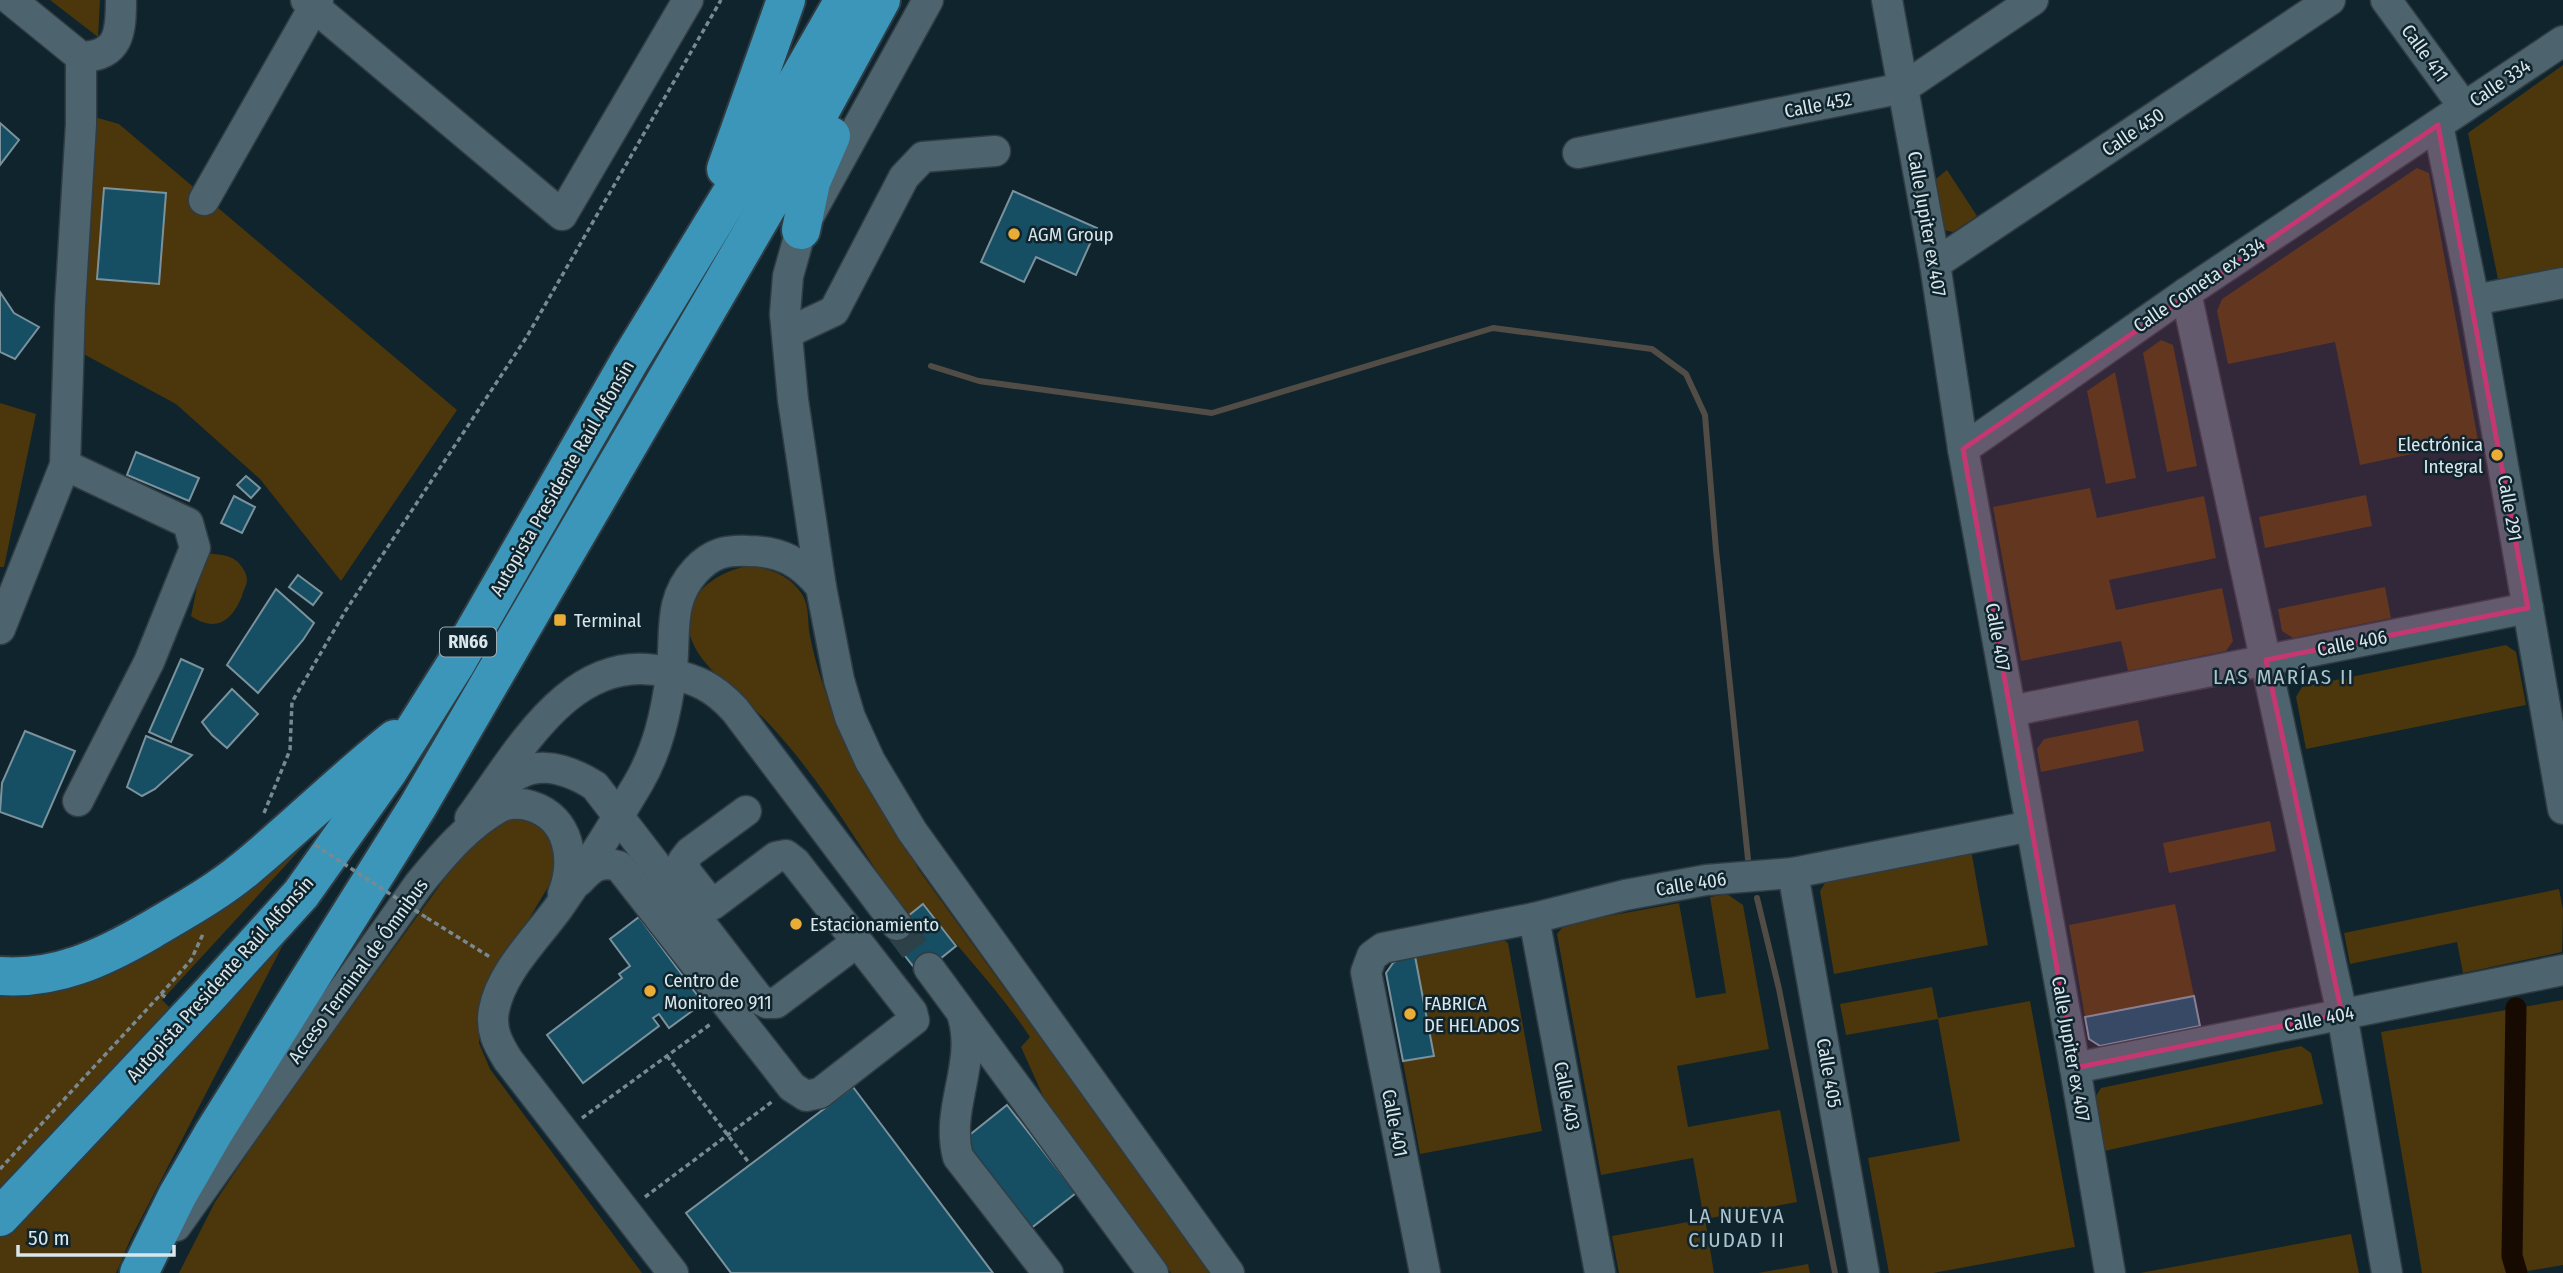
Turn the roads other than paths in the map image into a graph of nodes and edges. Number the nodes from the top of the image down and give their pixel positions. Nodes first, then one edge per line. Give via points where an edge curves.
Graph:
1 (11, 0) edge
2 (121, 0) edge
3 (688, 0) edge
4 (786, 0) edge
5 (844, 0) edge
6 (882, 0) edge
7 (928, 0) edge
8 (1887, 0) edge
9 (2033, 0) edge
10 (2330, 0) edge
11 (2386, 0) edge
12 (312, 2) edge
13 (2563, 41) edge
14 (81, 57) junction
15 (1903, 88) junction
16 (2464, 107) junction
17 (2438, 125) junction
18 (995, 151) dead end
19 (1578, 153) dead end
20 (204, 200) dead end
21 (801, 230) junction
22 (696, 252) junction
23 (1935, 264) junction
24 (2563, 283) edge
25 (2186, 293) junction
26 (2474, 300) junction
27 (787, 333) junction
28 (1963, 449) junction
29 (65, 465) junction
30 (821, 587) junction
31 (2528, 608) junction
32 (0, 629) edge
33 (2266, 660) junction
34 (671, 673) junction
35 (2011, 711) junction
36 (422, 718) junction
37 (2556, 739) edge
38 (78, 801) dead end
39 (2563, 809) edge
40 (746, 811) dead end
41 (619, 815) junction
42 (2031, 826) junction
43 (447, 850) junction
44 (1793, 873) junction
45 (566, 897) junction
46 (1534, 918) junction
47 (897, 925) tunnel mouth
48 (857, 942) junction
49 (929, 968) tunnel mouth
50 (2563, 970) edge
51 (1366, 972) joint
52 (0, 976) edge
53 (960, 1010) junction
54 (2342, 1014) junction
55 (2075, 1068) junction
56 (0, 1217) edge
57 (1227, 1271) edge
58 (139, 1273) edge
59 (673, 1273) edge
60 (1048, 1273) edge
61 (1153, 1273) edge
62 (1425, 1273) edge
63 (1600, 1273) edge
64 (1864, 1273) edge
65 (2110, 1273) edge
66 (2387, 1273) edge

1 - 14 street
2 - 14 street via 114,45 96,57
3 - 12 street via 562,215
4 - 22 highway
5 - 22 highway, Autopista Presidente Raúl Alfonsín / RN66
6 - 21 highway via 869,50 811,182
6 - 58 highway, Autopista Presidente Raúl Alfonsín / RN66 via 782,181 418,806 214,1132
7 - 21 street
8 - 15 street, Calle Jupiter ex 407
9 - 15 street, Calle 452
10 - 23 street, Calle 450
11 - 16 street, Calle 411
12 - 20 street
13 - 16 street, Calle 334
14 - 29 street
15 - 19 street, Calle 452
15 - 23 street, Calle Jupiter ex 407
16 - 17 street, Calle 334
17 - 25 street, Calle Cometa ex 334
17 - 26 street, Calle 291
18 - 27 street via 923,157 904,177 834,311
21 - 27 street via 788,276
22 - 36 highway, Autopista Presidente Raúl Alfonsín / RN66
23 - 28 street, Calle Jupiter ex 407
24 - 26 street
25 - 28 street, Calle Cometa ex 334
25 - 33 street
26 - 31 street, Calle 291
27 - 30 street
28 - 35 street, Calle 407
29 - 32 street
29 - 38 street via 188,523 195,548 149,662
30 - 34 street via 806,568 786,557 727,550 705,560 678,596
30 - 57 street via 839,680 870,761 912,831
31 - 33 street, Calle 406
31 - 37 street, Calle 291
33 - 35 street, Calle 406
33 - 54 street
34 - 41 street via 661,733
34 - 43 street via 617,670 580,686 537,729
34 - 47 street via 719,692
35 - 42 street, Calle 407
36 - 52 highway via 221,887 100,958 35,977
36 - 56 highway, Autopista Presidente Raúl Alfonsín / RN66 via 300,894 242,960 174,1005
37 - 39 street, Calle 291
40 - 48 street via 683,861 712,905 776,857 786,855
41 - 43 street via 595,786 573,772 543,767 512,777
41 - 45 street
41 - 48 street via 759,999 776,1003
42 - 44 street, Calle 406
42 - 55 street, Calle Jupiter ex 407
43 - 45 street, Acceso Terminal de Ómnibus via 503,806 524,804 545,810 560,823 568,846 571,865
43 - 58 street, Acceso Terminal de Ómnibus
44 - 46 street, Calle 406 via 1706,880
44 - 64 street, Calle 405
45 - 48 street via 594,865 619,866 792,1087 806,1096 820,1093 914,1020
45 - 59 street via 501,989 494,1010 495,1038
46 - 51 street, Calle 406 via 1383,948 1372,956
46 - 63 street, Calle 403
49 - 53 street
50 - 54 street, Calle 404
51 - 62 street, Calle 401
53 - 60 street via 968,1051 955,1116 953,1139 958,1157
53 - 61 street
54 - 55 street, Calle 404
54 - 66 street
55 - 65 street, Calle Jupiter ex 407

